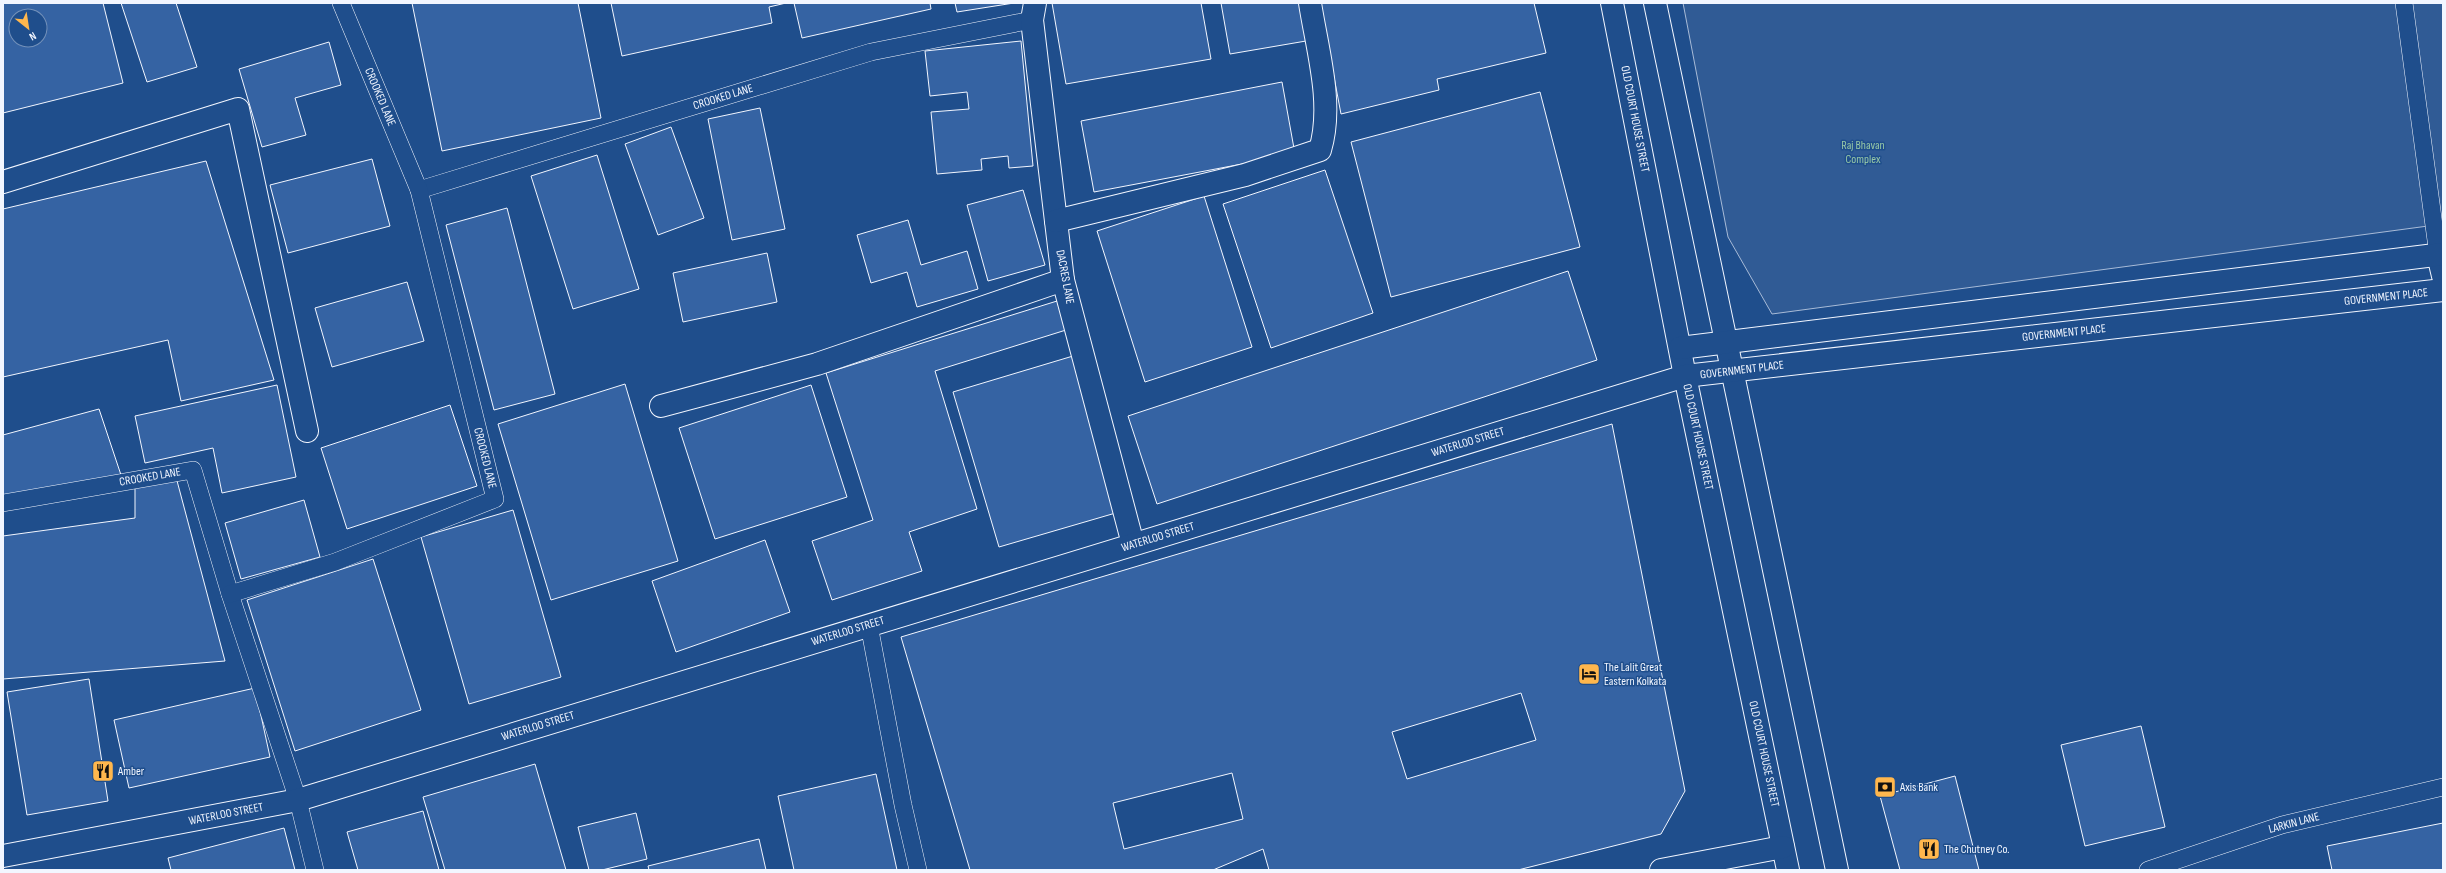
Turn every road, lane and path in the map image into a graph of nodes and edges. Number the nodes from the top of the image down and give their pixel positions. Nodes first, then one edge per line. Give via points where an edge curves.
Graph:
1 (341, 3) edge
2 (1310, 3) edge
3 (1612, 3) edge
4 (1655, 3) edge
5 (2404, 3) edge
6 (1034, 12) edge
7 (3, 182) edge
8 (419, 190) junction
9 (1056, 222) junction
10 (2441, 254) edge
11 (2443, 276) edge
12 (1063, 280) junction
13 (2443, 290) edge
14 (1728, 342) junction
15 (1680, 348) junction
16 (1733, 371) junction
17 (1685, 376) junction
18 (661, 406) dead end
19 (307, 431) dead end
20 (3, 503) edge
21 (1133, 544) junction
22 (230, 594) junction
23 (869, 625) junction
24 (2443, 787) edge
25 (298, 800) junction
26 (1783, 847) junction
27 (3, 856) edge
28 (315, 870) edge
29 (918, 870) edge
30 (1661, 870) edge
31 (1788, 870) edge
32 (1837, 870) edge
33 (2148, 870) edge

1 - 8 lane, CROOKED LANE
2 - 9 street via 1324,94 1326,130 1320,150 1245,175
3 - 15 street, OLD COURT HOUSE STREET
4 - 14 street
5 - 10 lane
6 - 8 lane, CROOKED LANE via 871,52
6 - 9 street, DACRES LANE
7 - 19 street via 238,109
8 - 22 lane, CROOKED LANE via 495,499 335,562
9 - 12 street, DACRES LANE
10 - 11 street
10 - 14 street
12 - 18 street via 817,364
12 - 21 street, DACRES LANE
13 - 16 street, GOVERNMENT PLACE
14 - 15 street
14 - 16 street
15 - 17 street, OLD COURT HOUSE STREET
16 - 17 street, GOVERNMENT PLACE
16 - 32 street
17 - 21 street, WATERLOO STREET
17 - 26 street, OLD COURT HOUSE STREET
20 - 22 lane, CROOKED LANE via 193,470
21 - 23 street, WATERLOO STREET
22 - 25 lane, CROOKED LANE
23 - 25 street, WATERLOO STREET
23 - 29 lane
24 - 33 lane, LARKIN LANE via 2282,826
25 - 27 street, WATERLOO STREET
25 - 28 lane, CROOKED LANE
26 - 30 street
26 - 31 street, OLD COURT HOUSE STREET

